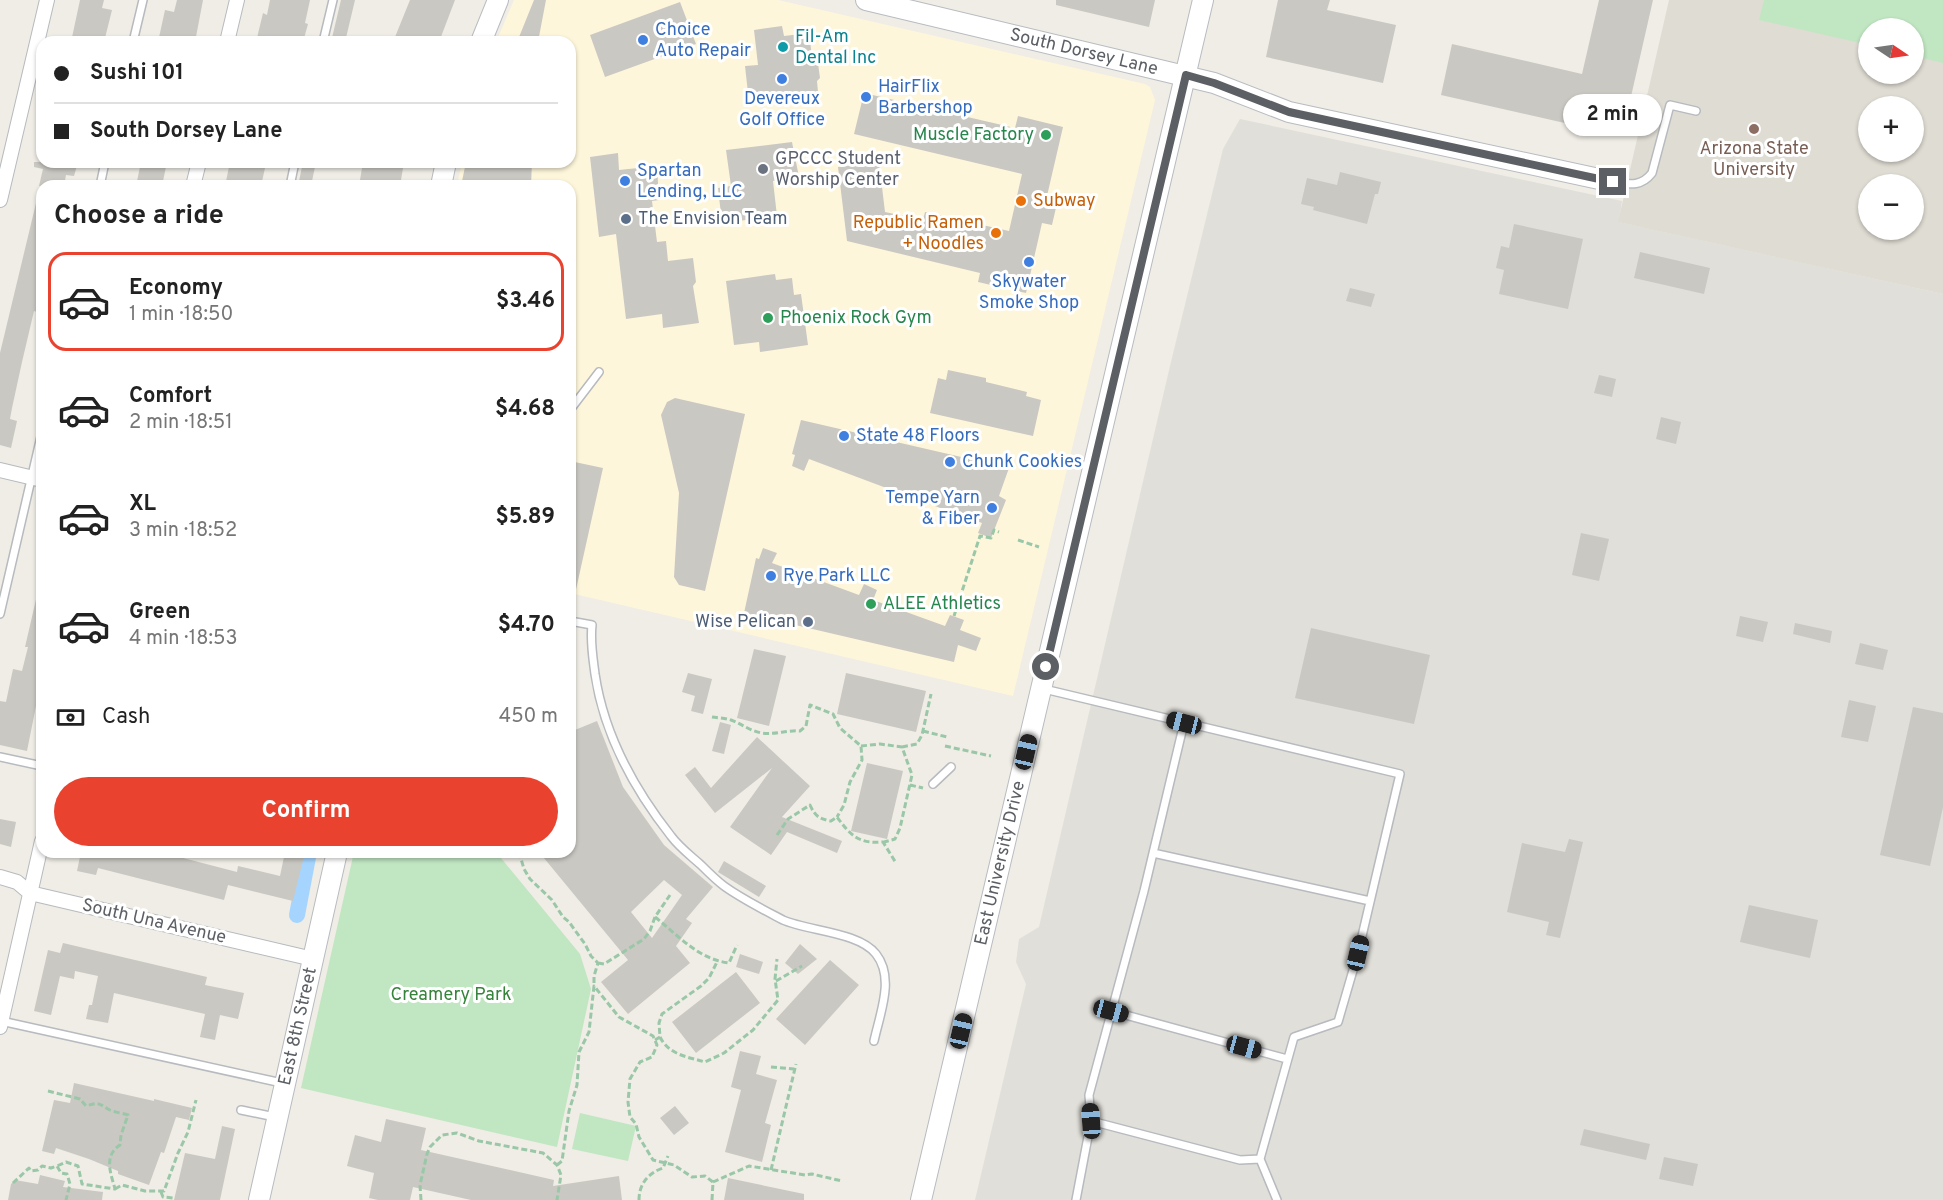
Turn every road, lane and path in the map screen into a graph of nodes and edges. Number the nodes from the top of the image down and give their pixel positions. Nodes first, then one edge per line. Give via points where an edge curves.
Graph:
1 (47, 0) edge
2 (143, 0) edge
3 (237, 0) edge
4 (333, 0) edge
5 (498, 0) edge
6 (866, 0) edge
7 (1203, 0) edge
8 (39, 36) edge
9 (134, 36) edge
10 (228, 36) edge
11 (324, 36) edge
12 (483, 36) edge
13 (36, 47) edge
14 (1186, 75) junction
15 (1696, 111) dead end
16 (1613, 182) joint
17 (0, 200) edge
18 (599, 372) dead end
19 (576, 402) edge
20 (0, 470) edge
21 (36, 479) edge
22 (36, 483) edge
23 (999, 532) dead end
24 (1018, 540) dead end
25 (1039, 547) dead end
26 (0, 614) edge
27 (954, 616) dead end
28 (576, 622) edge
29 (1041, 688) junction
30 (931, 694) dead end
31 (712, 717) dead end
32 (1184, 723) junction
33 (923, 731) junction
34 (947, 737) dead end
35 (861, 746) junction
36 (945, 746) dead end
37 (902, 747) junction
38 (991, 756) dead end
39 (0, 757) edge
40 (36, 765) edge
41 (951, 767) dead end
42 (910, 785) junction
43 (932, 787) joint
44 (837, 817) junction
45 (777, 835) dead end
46 (883, 842) junction
47 (1153, 853) junction
48 (38, 858) edge
49 (336, 858) edge
50 (521, 858) edge
51 (896, 863) dead end
52 (0, 878) edge
53 (30, 893) junction
54 (670, 895) dead end
55 (1371, 901) junction
56 (655, 917) junction
57 (737, 945) dead end
58 (312, 958) junction
59 (777, 959) dead end
60 (717, 962) junction
61 (598, 963) junction
62 (802, 966) dead end
63 (776, 981) junction
64 (594, 986) junction
65 (3, 1001) edge
66 (1111, 1011) junction
67 (1, 1024) edge
68 (660, 1037) junction
69 (655, 1040) junction
70 (874, 1041) dead end
71 (1287, 1059) junction
72 (796, 1064) dead end
73 (771, 1067) dead end
74 (794, 1069) junction
75 (285, 1084) junction
76 (48, 1091) dead end
77 (196, 1100) dead end
78 (241, 1110) dead end
79 (277, 1118) junction
80 (1091, 1121) junction
81 (668, 1156) dead end
82 (1260, 1159) junction
83 (666, 1163) junction
84 (557, 1165) junction
85 (57, 1166) junction
86 (771, 1170) junction
87 (842, 1181) dead end
88 (713, 1182) junction
89 (13, 1183) dead end
90 (115, 1189) junction
91 (161, 1192) junction
92 (173, 1198) dead end
93 (66, 1200) edge
94 (259, 1200) edge
95 (421, 1200) edge
96 (557, 1200) edge
97 (639, 1200) edge
98 (712, 1200) edge
99 (921, 1200) edge
100 (1076, 1200) edge
101 (1277, 1200) edge

1 - 8 street
2 - 9 lane
3 - 10 street
4 - 11 lane
5 - 12 main road
6 - 14 main road, South Dorsey Lane
7 - 14 main road, East University Drive
13 - 17 street
14 - 16 main road, South Dorsey Lane via 1289,112
14 - 29 main road, East University Drive
15 - 16 lane via 1670,105 1652,173 1640,184
18 - 19 lane
20 - 21 street
22 - 26 lane
23 - 27 path via 994,530 991,538 980,536
24 - 25 path
28 - 70 lane via 592,625 590,638 599,703 614,744 634,783 672,838 724,886 785,921 846,937 874,951 881,960 886,986
29 - 32 lane
29 - 99 main road, East University Drive
30 - 33 path
31 - 35 path via 762,733 800,731 806,726 810,705 834,714 840,728
32 - 47 lane
32 - 55 lane via 1400,774
33 - 34 path
33 - 37 path via 917,744
35 - 37 path
35 - 44 path via 862,760
36 - 38 path
37 - 42 path via 912,776
39 - 40 lane
41 - 43 lane
42 - 43 path
42 - 46 path via 895,839
44 - 45 path via 822,820 810,805 788,819
44 - 46 path via 853,837
46 - 51 path
47 - 55 lane
47 - 66 lane
48 - 53 street
49 - 58 main road, East 8th Street
50 - 61 path via 530,879 552,900
52 - 53 street, South Una Avenue via 17,882
53 - 58 street, South Una Avenue
53 - 65 street
54 - 56 path
55 - 71 lane via 1338,1022 1294,1037
56 - 60 path via 696,952
56 - 61 path via 644,939 604,964
57 - 60 path via 729,963
58 - 75 main road, East 8th Street
59 - 63 path
60 - 68 path via 701,986 662,1014
61 - 64 path
62 - 63 path
63 - 68 path via 778,1000 753,1030 724,1053 705,1062 674,1052
64 - 69 path via 619,1017
64 - 84 path via 589,1032 579,1052 577,1084 568,1111 562,1161
65 - 67 street
66 - 71 lane
66 - 80 lane via 1089,1095
67 - 75 lane
68 - 69 path
69 - 83 path via 652,1057 640,1062 630,1079 628,1102 630,1117 652,1160
71 - 82 lane
72 - 74 path
73 - 74 path
74 - 86 path
75 - 79 main road, East 8th Street
76 - 90 path via 80,1099 86,1106 96,1103 128,1114 120,1145 108,1164
77 - 91 path via 188,1132
78 - 79 lane
79 - 94 main road, East 8th Street
80 - 82 lane via 1240,1160
80 - 100 lane
81 - 83 path
82 - 101 lane
83 - 88 path via 692,1177 705,1176
83 - 97 path via 646,1177
84 - 95 path via 543,1153 478,1141 457,1133 442,1135 427,1154
84 - 96 path via 561,1175
85 - 89 path via 32,1171 29,1168
85 - 90 path via 66,1162 78,1166 82,1184
85 - 93 path via 67,1174 70,1184
86 - 87 path
86 - 88 path via 749,1166
88 - 98 path
90 - 91 path via 122,1185
91 - 92 path via 163,1197

